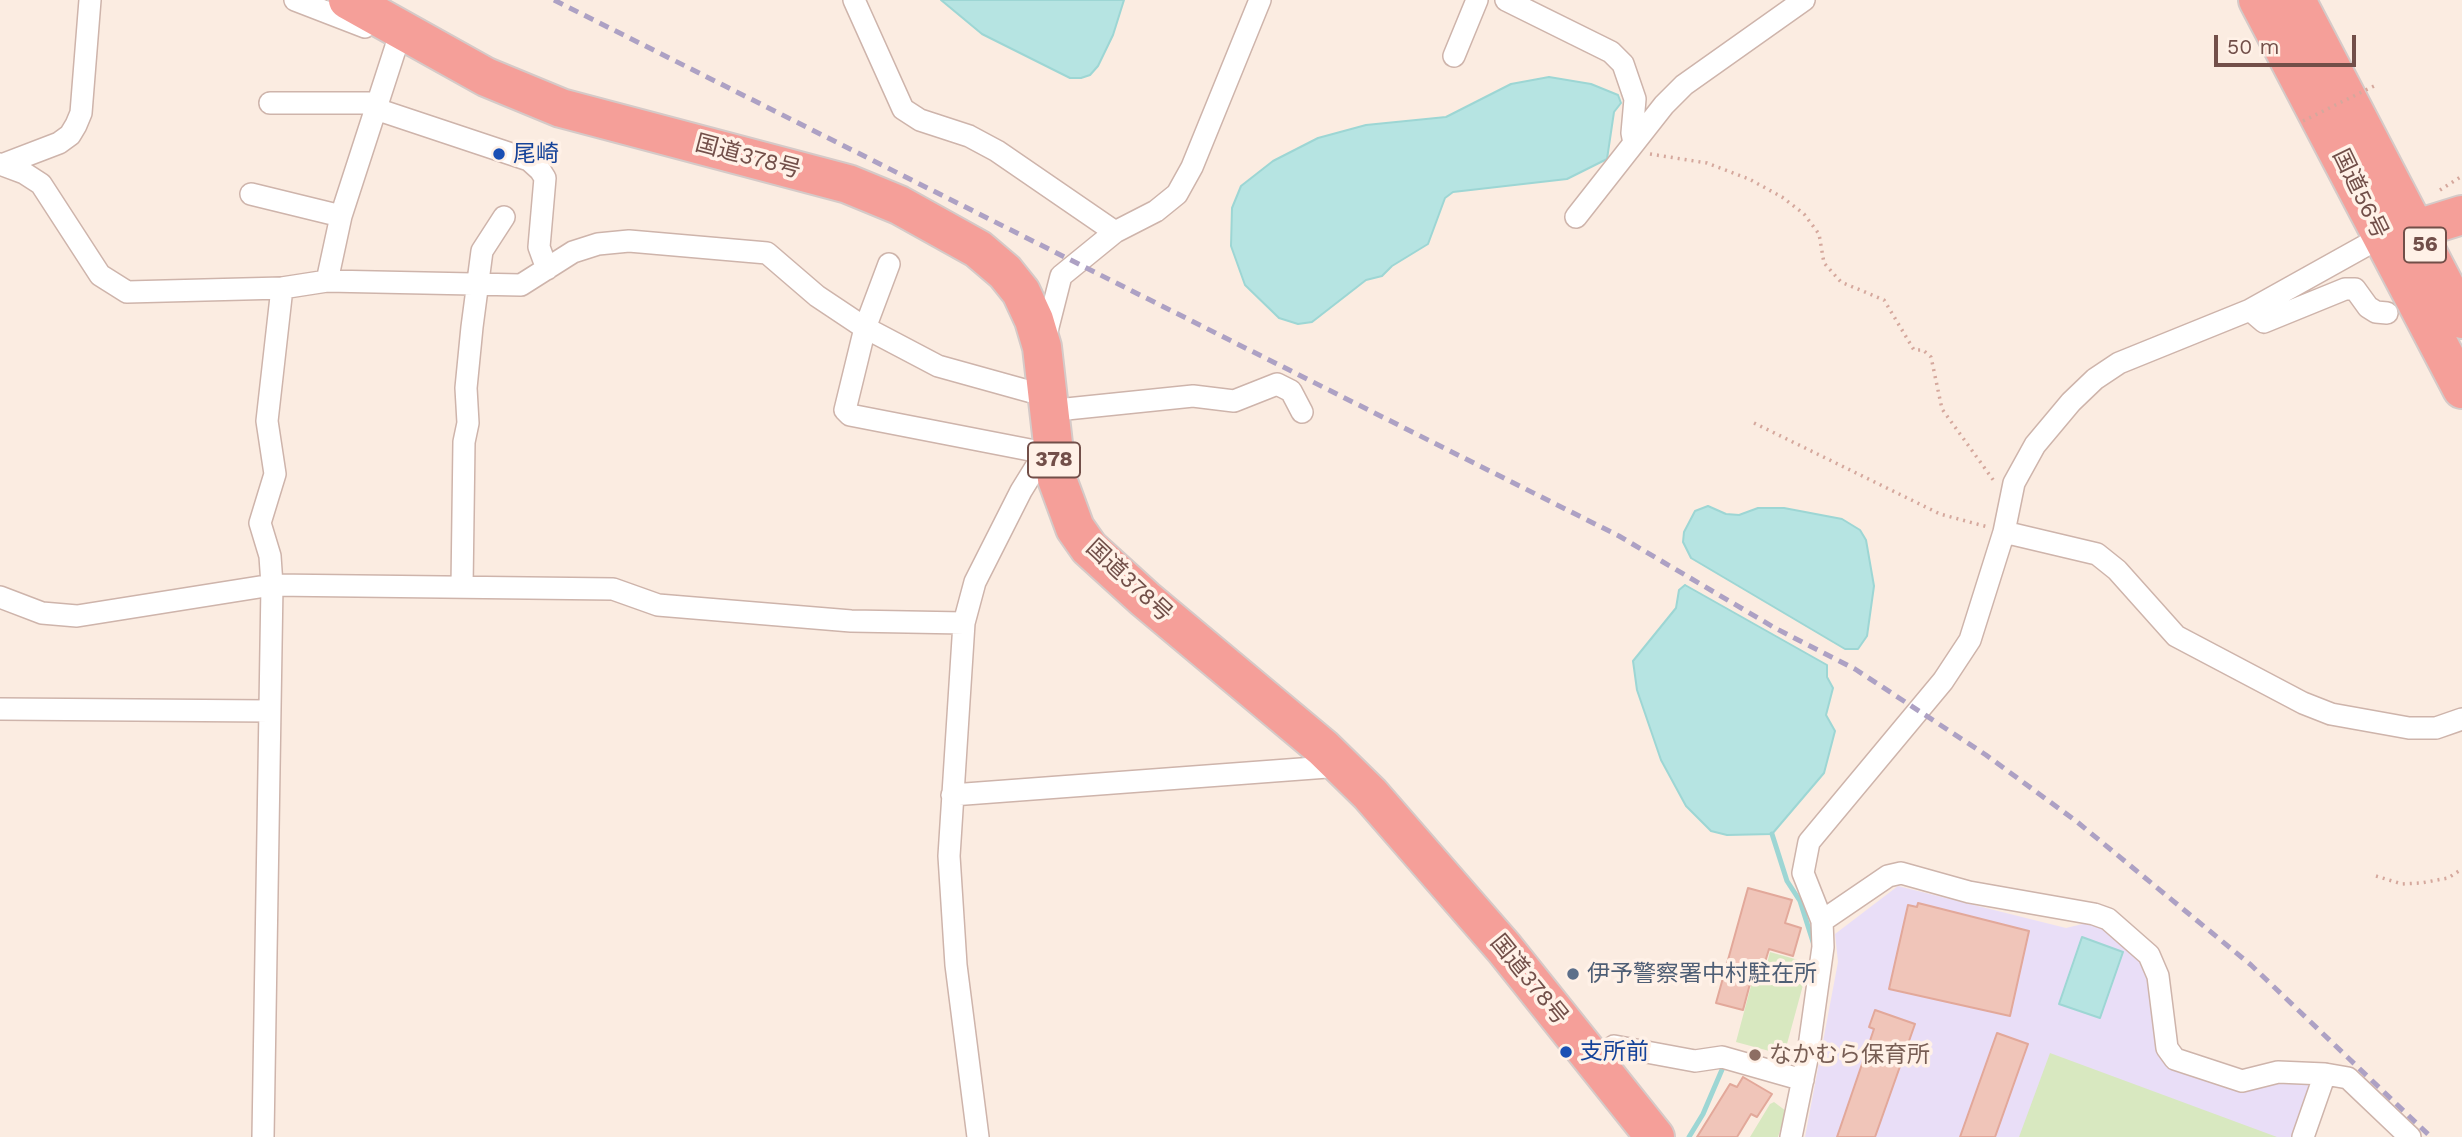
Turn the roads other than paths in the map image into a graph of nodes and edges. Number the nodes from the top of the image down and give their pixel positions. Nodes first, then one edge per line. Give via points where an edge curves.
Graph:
1 (90, 0) edge
2 (295, 0) edge
3 (348, 0) edge
4 (854, 0) edge
5 (1259, 0) edge
6 (1477, 0) edge
7 (1506, 0) edge
8 (1804, 0) edge
9 (2258, 0) edge
10 (2296, 0) edge
11 (391, 25) junction
12 (1454, 56) dead end
13 (270, 103) dead end
14 (377, 106) junction
15 (1634, 143) junction
16 (2, 164) edge
17 (251, 194) dead end
18 (2451, 202) edge
19 (341, 216) junction
20 (504, 216) dead end
21 (1576, 216) dead end
22 (1115, 232) junction
23 (2462, 236) edge
24 (2403, 241) junction
25 (888, 264) dead end
26 (547, 269) junction
27 (327, 281) junction
28 (479, 282) junction
29 (282, 288) junction
30 (2250, 310) junction
31 (2387, 313) dead end
32 (2462, 319) edge
33 (865, 328) junction
34 (1042, 348) junction
35 (2462, 388) edge
36 (1302, 412) dead end
37 (1047, 427) junction
38 (2004, 532) junction
39 (272, 585) junction
40 (462, 587) junction
41 (0, 597) edge
42 (964, 623) junction
43 (0, 709) edge
44 (270, 711) junction
45 (2462, 719) edge
46 (1341, 765) junction
47 (952, 795) junction
48 (1822, 921) junction
49 (1594, 1061) junction
50 (2325, 1074) junction
51 (1803, 1080) junction
52 (263, 1137) edge
53 (978, 1137) edge
54 (1655, 1137) edge
55 (1791, 1137) edge
56 (2303, 1137) edge
57 (2410, 1137) edge

1 - 16 street via 81,113 76,125 59,143
2 - 11 street via 359,26
3 - 11 highway, 国道378号 / 378
4 - 22 street via 903,109 996,151
5 - 22 street via 1177,194 1156,211
6 - 12 street
7 - 15 street via 1611,52 1623,64 1635,99
8 - 15 street via 1684,85
9 - 24 highway, 国道56号 / 56 via 2322,116
10 - 24 highway, 国道56号 / 56
11 - 14 street
11 - 34 highway, 国道378号 / 378 via 486,77 561,108 848,184 899,205 978,249 1005,272 1030,310
13 - 14 street
14 - 19 street
14 - 26 street via 529,160 540,170 545,178 538,247
15 - 21 street
16 - 29 street via 41,184 100,275 127,292
17 - 19 street
18 - 24 highway
19 - 27 street
20 - 28 street via 482,251
22 - 34 street via 1061,276
23 - 24 highway
24 - 30 street
24 - 32 highway, 国道56号 / 56
24 - 35 highway, 国道56号 / 56
25 - 33 street
26 - 28 street via 521,285
26 - 33 street via 572,252 629,241 767,253 817,296
27 - 28 street
27 - 29 street
28 - 40 street via 466,388
29 - 39 street via 267,421 275,474 260,523 270,556
30 - 31 street via 2264,322 2355,289 2368,307
30 - 38 street via 2119,363 2095,379 2035,445 2014,483
33 - 37 street
33 - 37 street via 845,410 850,415 1030,450
34 - 37 highway, 国道378号 / 378
36 - 37 street via 1292,391 1277,384 1234,401 1194,396
37 - 42 street via 975,582
37 - 46 highway, 国道378号 / 378 via 1057,479 1075,528 1090,548
38 - 45 street via 2097,554 2176,636 2303,703 2331,714 2409,728 2436,728
38 - 48 street via 1980,616 1958,661 1809,842 1803,873
39 - 40 street
39 - 41 street via 78,615 41,613
39 - 44 street
40 - 42 street via 612,589 658,605 850,621
42 - 47 street
43 - 44 street
44 - 52 street
46 - 47 street
46 - 49 highway, 国道378号 / 378 via 1418,846
47 - 53 street via 951,901
48 - 50 street via 1888,876 1901,873 1969,892 2094,914 2132,936 2149,955 2158,976 2167,1048 2175,1059 2242,1082 2278,1072
48 - 51 street via 1821,979
49 - 51 street via 1615,1046 1695,1061 1722,1057
49 - 54 highway, 国道378号 / 378
50 - 56 street
50 - 57 street via 2348,1078
51 - 55 street

